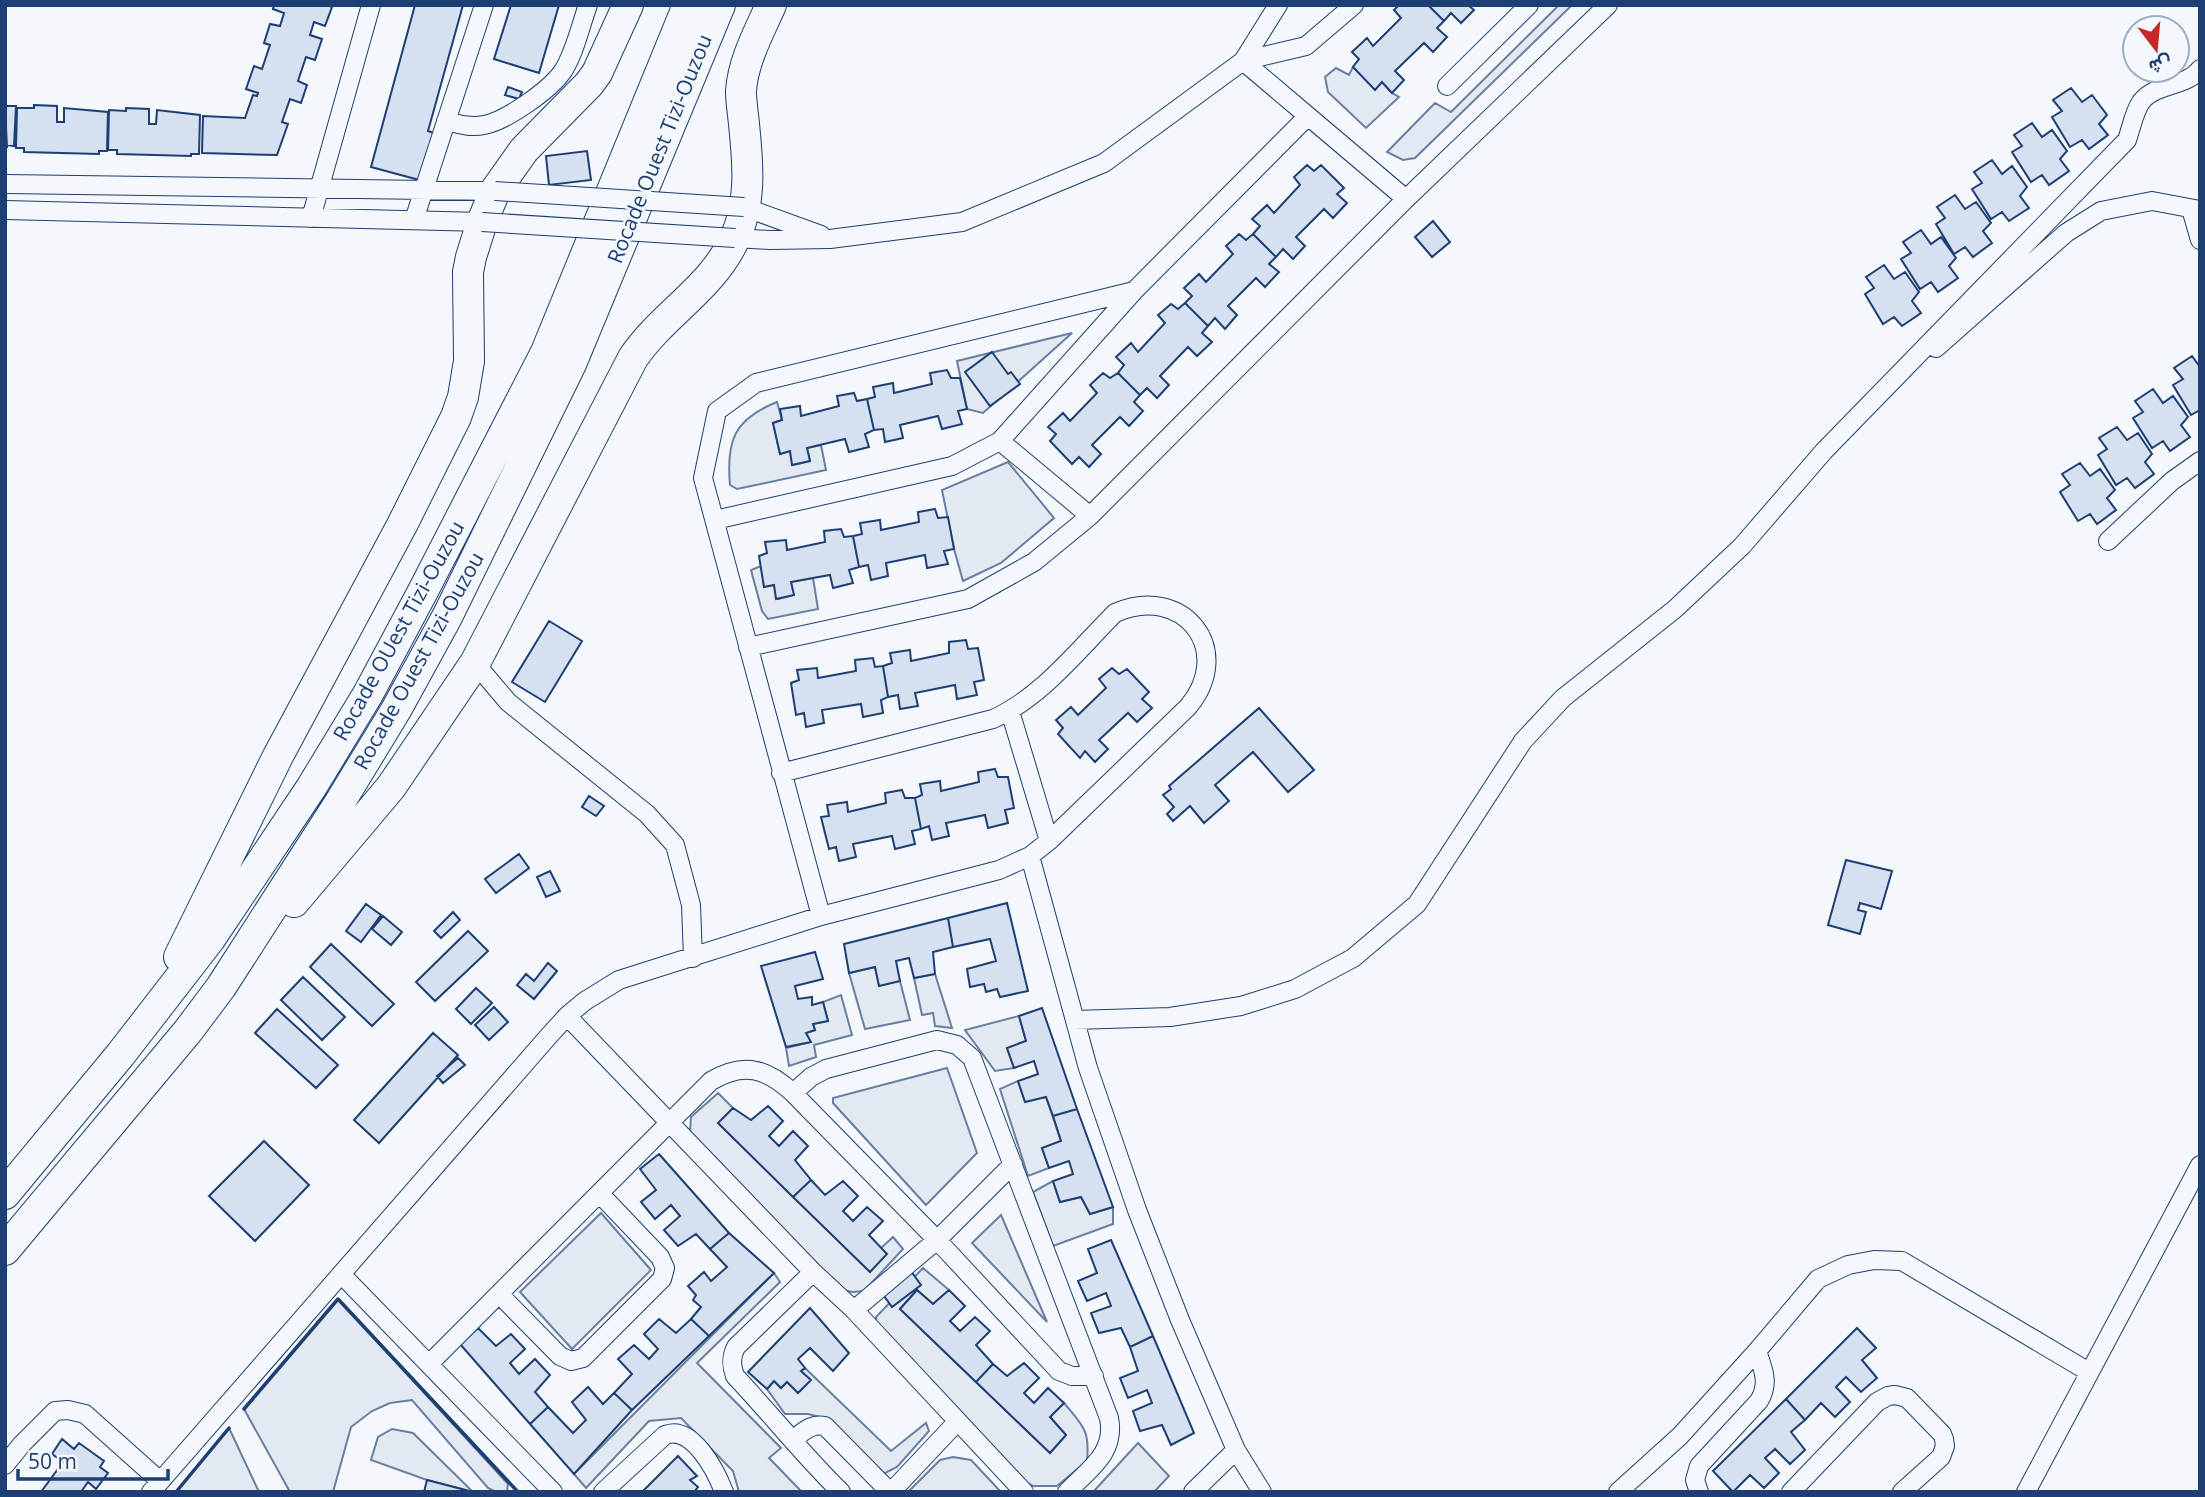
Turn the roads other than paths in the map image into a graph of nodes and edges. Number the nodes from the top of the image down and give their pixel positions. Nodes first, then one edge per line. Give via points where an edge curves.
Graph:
1 (371, 5) edge
2 (484, 5) edge
3 (588, 5) edge
4 (628, 5) edge
5 (688, 5) edge
6 (720, 5) edge
7 (771, 5) edge
8 (1278, 5) edge
9 (1354, 5) edge
10 (1529, 5) edge
11 (1608, 5) edge
12 (1243, 61) junction
13 (2200, 69) edge
14 (1447, 86) dead end
15 (1308, 116) junction
16 (446, 121) junction
17 (5, 184) edge
18 (319, 188) junction
19 (424, 189) junction
20 (495, 191) junction
21 (1406, 199) junction
22 (744, 208) junction
23 (2195, 209) edge
24 (5, 210) edge
25 (311, 218) junction
26 (414, 220) junction
27 (482, 222) junction
28 (735, 238) junction
29 (831, 239) junction
30 (2200, 240) edge
31 (1134, 291) junction
32 (1893, 380) junction
33 (1000, 441) junction
34 (2200, 461) edge
35 (1090, 516) junction
36 (715, 520) junction
37 (2108, 541) dead end
38 (748, 648) junction
39 (475, 663) junction
40 (1010, 711) junction
41 (781, 774) junction
42 (1049, 841) junction
43 (1030, 856) junction
44 (821, 916) junction
45 (692, 958) junction
46 (221, 987) junction
47 (153, 1013) junction
48 (568, 1016) junction
49 (1075, 1020) junction
50 (793, 1093) junction
51 (670, 1123) junction
52 (1013, 1164) junction
53 (2200, 1165) edge
54 (5, 1194) edge
55 (600, 1194) junction
56 (937, 1240) junction
57 (5, 1250) edge
58 (813, 1272) junction
59 (341, 1274) junction
60 (499, 1294) junction
61 (854, 1310) junction
62 (1757, 1351) junction
63 (429, 1364) junction
64 (2088, 1372) junction
65 (1094, 1376) junction
66 (957, 1422) junction
67 (793, 1440) junction
68 (1236, 1450) junction
69 (5, 1465) edge
70 (155, 1486) edge
71 (2029, 1491) edge
72 (553, 1492) edge
73 (603, 1492) edge
74 (724, 1492) edge
75 (841, 1492) edge
76 (890, 1492) edge
77 (1024, 1492) edge
78 (1067, 1492) edge
79 (1193, 1492) edge
80 (1262, 1492) edge
81 (1618, 1492) edge
82 (1699, 1492) edge
83 (1791, 1492) edge
84 (1902, 1492) edge

1 - 18 street
2 - 16 street
3 - 16 street via 568,62 543,93 485,125
4 - 20 highway via 597,73 524,150
5 - 47 highway, Rocade OUest Tizi-Ouzou via 546,352 422,593 312,788
6 - 46 highway, Rocade Ouest Tizi-Ouzou via 571,364 447,617 396,710
7 - 22 highway via 750,54 741,92 748,172
8 - 12 street
9 - 12 street via 1306,46
10 - 14 street
11 - 21 street
12 - 15 street
12 - 29 street via 1104,163 962,222
13 - 32 street via 2158,89 2141,103 2127,140
15 - 21 street
15 - 31 street
16 - 19 street
17 - 18 street
18 - 19 street
18 - 25 street
19 - 20 street
19 - 26 street
20 - 22 street, bridge
20 - 27 highway
21 - 35 street
22 - 28 highway
22 - 29 street
23 - 30 street
23 - 32 street via 2152,201 2101,211 2066,233 1951,336
24 - 25 street
25 - 26 street
26 - 27 street
27 - 28 street, bridge
27 - 47 highway via 468,272 469,361 456,417 278,756
28 - 29 street
28 - 39 highway via 713,274 633,358
31 - 33 street
31 - 36 street via 756,383 717,411 704,478
32 - 49 street via 1742,546 1675,610 1555,707 1523,741 1417,905 1353,958 1295,989 1241,1006 1170,1017
33 - 35 street
33 - 36 street via 952,466
34 - 37 street
35 - 38 street via 1034,562 968,599
36 - 38 street
38 - 41 street
39 - 45 street via 508,702 647,814 675,845 691,905
39 - 46 highway via 391,788
40 - 41 street
40 - 42 street
40 - 42 street via 1037,692 1115,613 1132,606 1167,607 1195,627 1204,643 1208,660 1200,694
41 - 44 street
42 - 43 street
43 - 44 street via 999,870
43 - 49 street
44 - 45 street
45 - 48 street via 619,980
46 - 57 highway, Rocade Ouest Tizi-Ouzou
47 - 54 highway, Rocade OUest Tizi-Ouzou
48 - 51 street
48 - 59 street
49 - 68 street via 1137,1210
50 - 51 street via 761,1071 735,1070 711,1082
50 - 52 street via 826,1069 927,1042 947,1041 972,1058
50 - 56 street
51 - 55 street
51 - 58 street
52 - 56 street
52 - 65 street
53 - 64 street
55 - 60 street
55 - 60 street via 660,1256 665,1268 662,1279 583,1358 571,1361 560,1356
56 - 61 street
56 - 65 street via 1059,1371
58 - 61 street
58 - 67 street via 736,1347 732,1361 735,1376
59 - 63 street
59 - 70 street
60 - 63 street
61 - 66 street
62 - 64 street via 1818,1279 1847,1265 1902,1261
62 - 81 street via 1665,1452
62 - 82 street via 1766,1378 1764,1392 1699,1466 1695,1479
63 - 72 street
64 - 71 street
65 - 78 street via 1109,1418 1110,1440 1099,1459
66 - 76 street
66 - 77 street
67 - 75 street
67 - 76 street via 810,1427 825,1426
68 - 79 street
68 - 80 street
69 - 70 street via 55,1411 68,1410 85,1414
73 - 74 street via 665,1435 676,1433 687,1436 710,1463
83 - 84 street via 1877,1402 1895,1395 1911,1402 1942,1434 1945,1446 1941,1457

